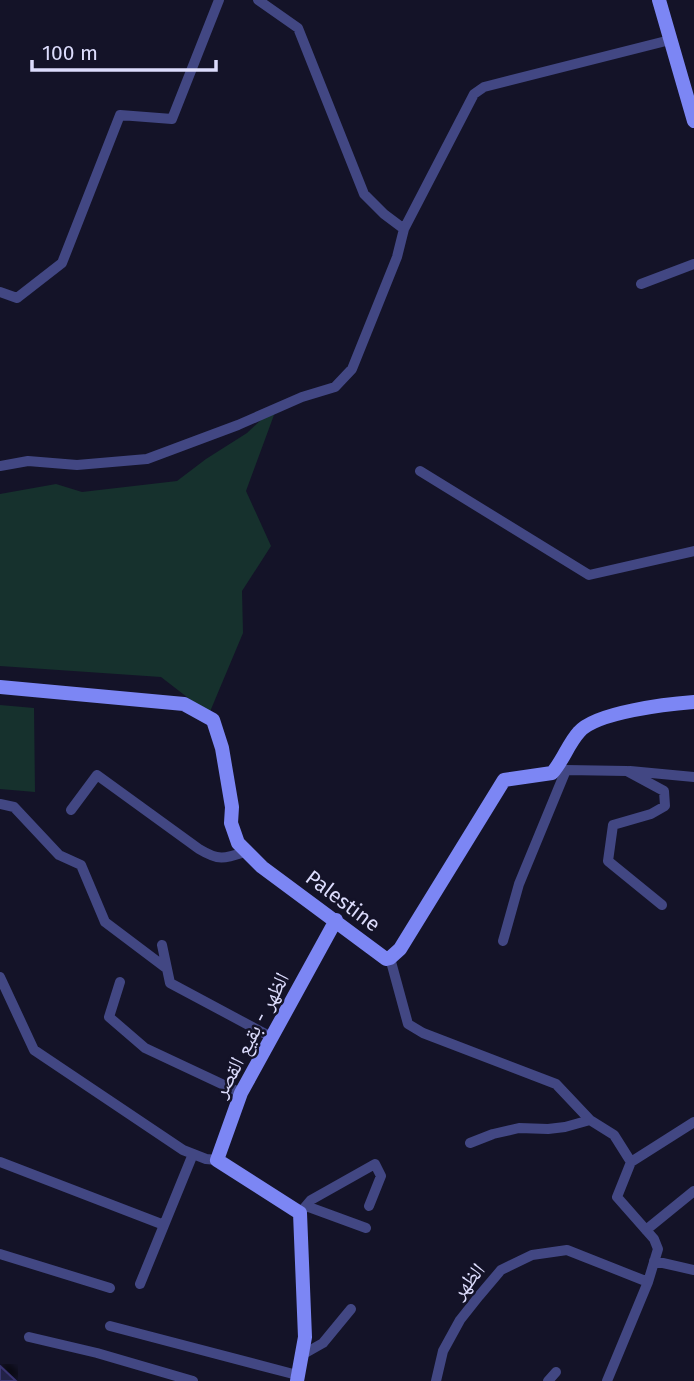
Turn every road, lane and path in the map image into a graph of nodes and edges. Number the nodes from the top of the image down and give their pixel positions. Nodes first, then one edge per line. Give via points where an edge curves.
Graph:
1 (219, 0) edge
2 (257, 0) edge
3 (659, 0) edge
4 (670, 40) junction
5 (694, 121) edge
6 (404, 229) junction
7 (694, 264) edge
8 (641, 284) dead end
9 (0, 292) edge
10 (0, 466) edge
11 (420, 471) dead end
12 (694, 551) edge
13 (0, 688) edge
14 (694, 702) edge
15 (561, 771) junction
16 (627, 771) junction
17 (694, 777) edge
18 (0, 804) edge
19 (71, 810) dead end
20 (245, 852) junction
21 (662, 905) dead end
22 (336, 920) junction
23 (503, 941) dead end
24 (162, 945) dead end
25 (390, 958) junction
26 (166, 968) junction
27 (0, 977) edge
28 (120, 982) dead end
29 (271, 1037) junction
30 (241, 1093) junction
31 (590, 1120) junction
32 (694, 1122) edge
33 (470, 1143) dead end
34 (193, 1154) junction
35 (217, 1160) junction
36 (631, 1162) junction
37 (4, 1164) edge
38 (0, 1176) edge
39 (694, 1191) edge
40 (369, 1206) dead end
41 (303, 1209) junction
42 (164, 1225) junction
43 (366, 1228) dead end
44 (646, 1230) junction
45 (0, 1254) edge
46 (654, 1261) junction
47 (694, 1270) edge
48 (648, 1282) junction
49 (140, 1284) dead end
50 (110, 1288) dead end
51 (351, 1309) dead end
52 (110, 1326) dead end
53 (29, 1337) dead end
54 (300, 1356) junction
55 (297, 1378) edge
56 (193, 1381) edge
57 (436, 1381) edge
58 (607, 1381) edge

1 - 9 street via 172,119 120,115 62,263 17,298
2 - 6 street via 298,28 364,194
3 - 4 main road
4 - 5 main road
4 - 6 street via 484,87 474,94
6 - 10 street via 352,369 335,387 146,459 76,465 28,461
7 - 8 street
11 - 12 street via 589,575
13 - 20 main road, Palestine via 184,704 213,720 224,760 231,823
14 - 15 main road via 637,709 587,726 578,733
15 - 16 street
15 - 23 street
15 - 25 main road, Palestine via 502,781 400,949
16 - 17 street
16 - 21 street via 664,791 665,806 613,825 608,861
18 - 26 street via 14,807 59,855 81,865 105,922
19 - 20 street via 97,775 215,858
20 - 22 main road, Palestine
22 - 25 main road, Palestine via 383,958
22 - 29 main road, الظهر - بقيع القصر
24 - 26 street
25 - 31 street via 408,1024 556,1084
26 - 29 street via 170,984
27 - 34 street via 34,1050
28 - 30 street via 109,1017 145,1048
29 - 30 main road, الظهر - بقيع القصر
30 - 35 main road, الظهر - بقيع القصر
31 - 33 street via 565,1128 519,1128
31 - 36 street via 614,1136
32 - 36 street
34 - 35 street
34 - 42 street
35 - 41 main road
36 - 44 street via 617,1197
37 - 38 street
37 - 42 street
39 - 44 street
40 - 41 street via 381,1176 374,1164
41 - 43 street
41 - 54 main road via 305,1337
42 - 49 street
44 - 46 street via 658,1249
45 - 50 street
46 - 47 street
46 - 48 street
48 - 57 street, الظهر via 567,1250 532,1255 502,1270 479,1296 443,1351
48 - 58 street
51 - 54 street via 323,1343
52 - 55 street
53 - 56 street
54 - 55 main road

